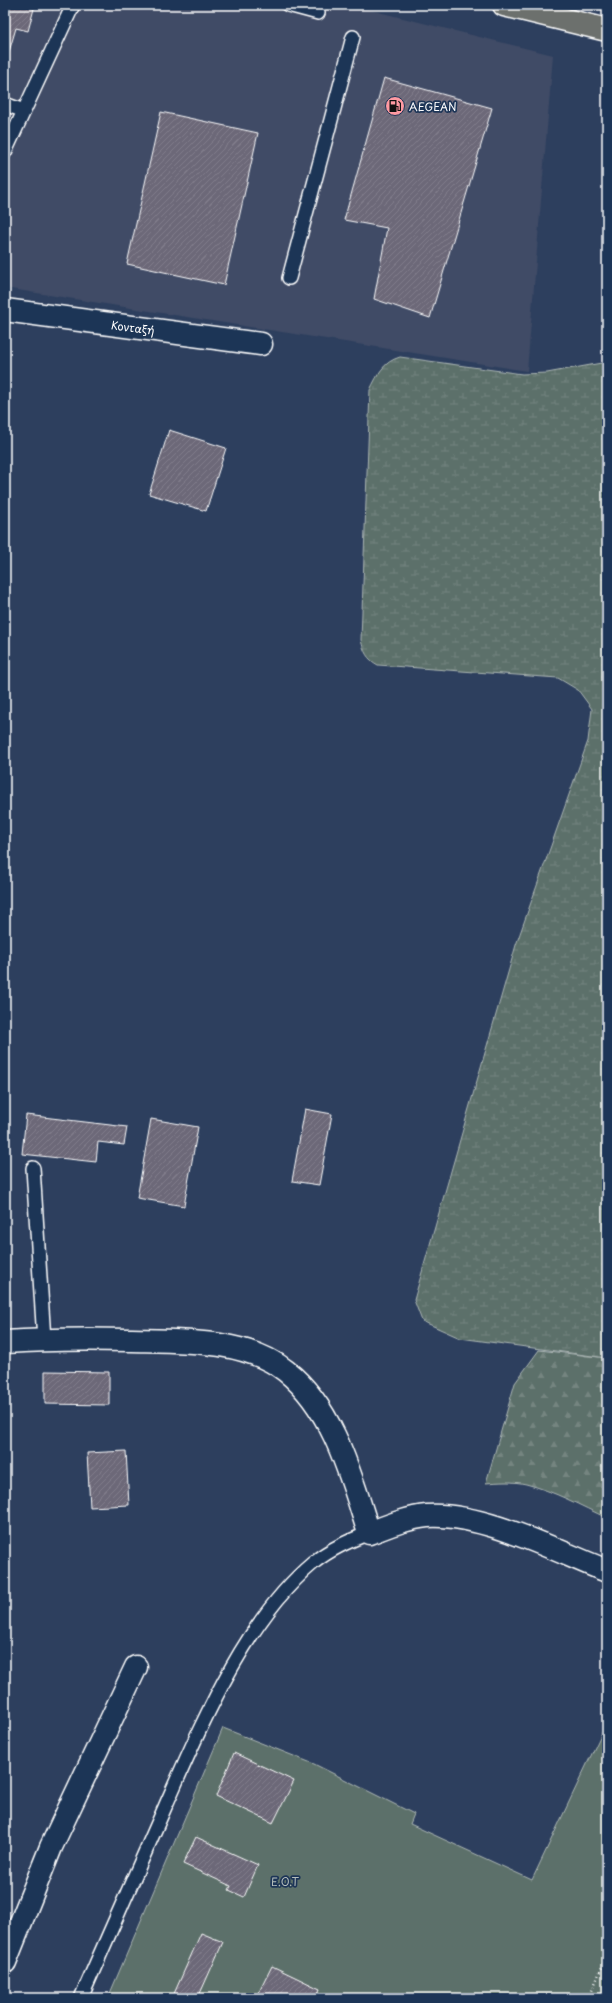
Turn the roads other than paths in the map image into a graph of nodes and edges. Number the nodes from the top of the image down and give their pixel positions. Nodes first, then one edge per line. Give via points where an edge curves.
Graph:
1 (73, 5) edge
2 (288, 5) edge
3 (504, 5) edge
4 (318, 13) dead end
5 (607, 30) edge
6 (353, 37) dead end
7 (5, 104) edge
8 (24, 110) junction
9 (5, 152) edge
10 (289, 278) dead end
11 (5, 310) edge
12 (261, 344) dead end
13 (33, 1168) dead end
14 (44, 1340) junction
15 (5, 1342) edge
16 (369, 1533) junction
17 (607, 1572) edge
18 (136, 1667) dead end
19 (5, 1962) edge
20 (81, 1998) edge

1 - 8 lane
2 - 4 lane
3 - 5 main road
6 - 10 lane
7 - 8 lane
8 - 9 lane
11 - 12 street, Κονταξή
13 - 14 lane
14 - 15 street
14 - 16 street via 197,1342 251,1353 277,1365 306,1391 324,1417 343,1458
16 - 17 street via 414,1518 456,1518 511,1533
16 - 20 lane via 343,1544 313,1564 272,1606 248,1640 190,1751
18 - 19 street via 51,1847

